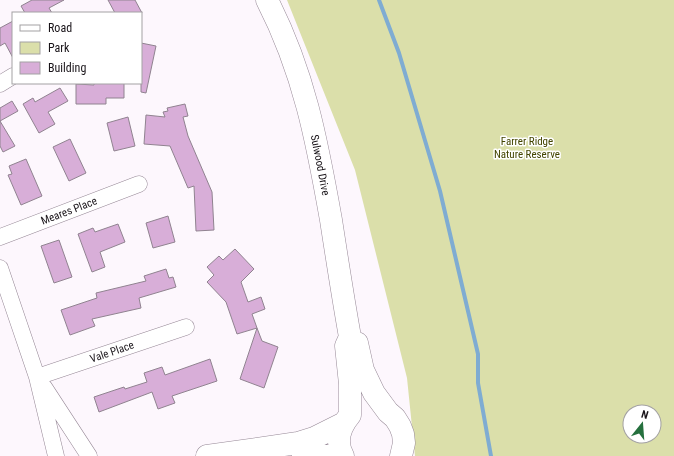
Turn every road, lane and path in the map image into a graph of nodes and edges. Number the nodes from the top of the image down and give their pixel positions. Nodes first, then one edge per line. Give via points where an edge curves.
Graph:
1 (267, 0) edge
2 (12, 77) edge
3 (0, 84) edge
4 (139, 184) dead end
5 (0, 237) edge
6 (0, 268) edge
7 (186, 327) dead end
8 (350, 337) junction
9 (37, 377) junction
10 (388, 412) junction
11 (347, 419) junction
12 (400, 455) edge
13 (56, 456) edge
14 (89, 456) edge
15 (207, 456) edge
16 (303, 456) edge
17 (330, 456) edge
18 (343, 456) edge

1 - 8 main road, Sulwood Drive via 297,69 311,115
2 - 3 street
4 - 5 street, Meares Place
6 - 9 street
7 - 9 street, Vale Place
8 - 10 main road, Sulwood Drive via 357,343 363,370 374,393
8 - 11 main road, Sulwood Drive via 346,346 350,384
9 - 13 street
9 - 14 street
10 - 11 main road via 373,407 357,411
10 - 12 main road, Sulwood Drive via 395,418 403,434 404,444
11 - 15 main road via 298,444
11 - 18 main road, Sulwood Drive via 340,432 339,442
16 - 17 main road

